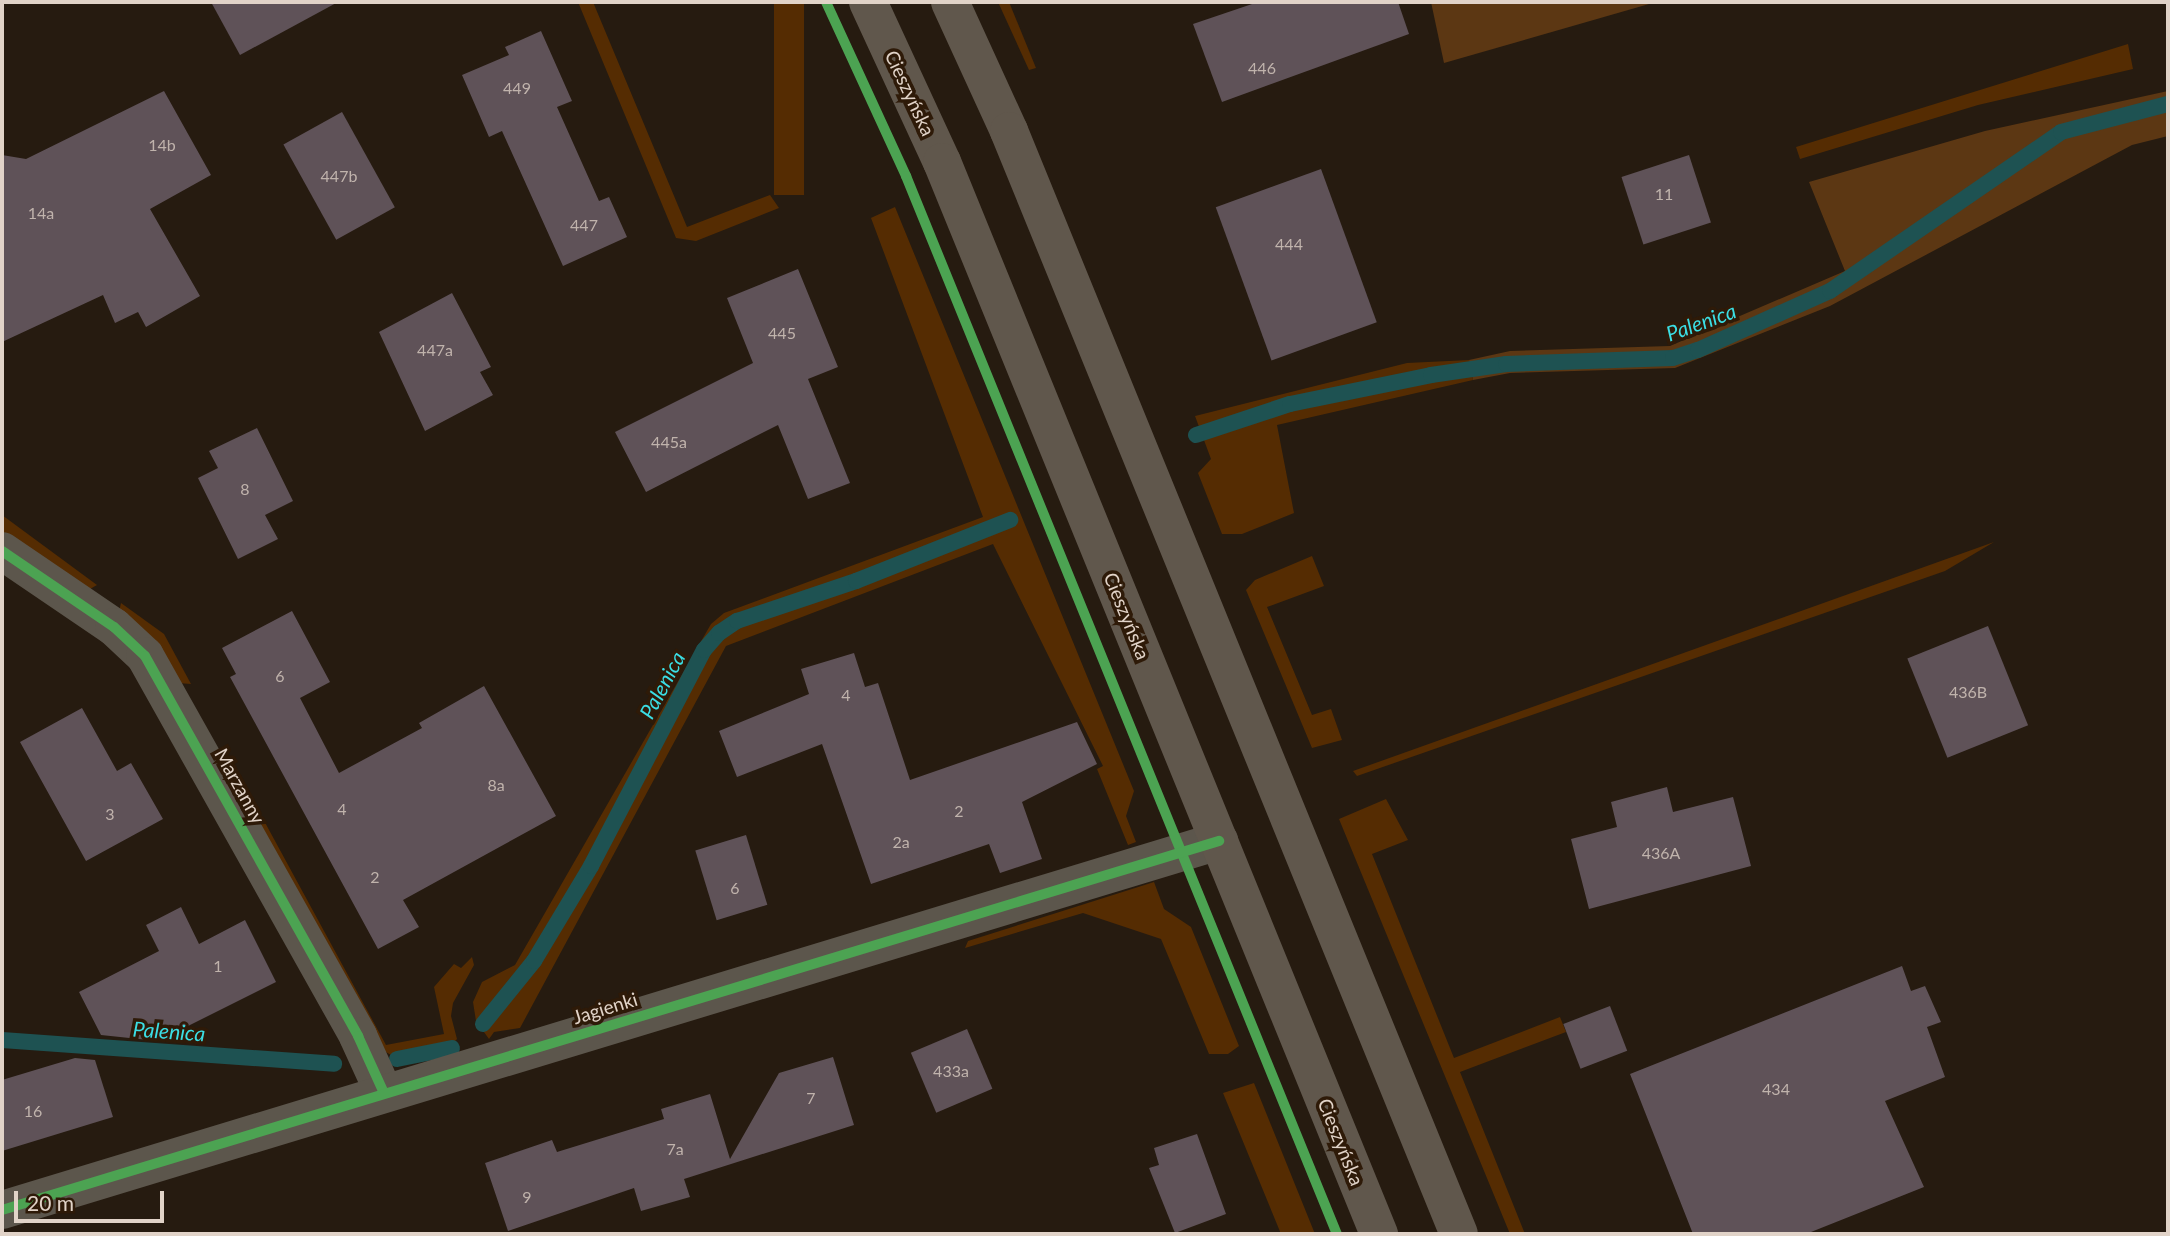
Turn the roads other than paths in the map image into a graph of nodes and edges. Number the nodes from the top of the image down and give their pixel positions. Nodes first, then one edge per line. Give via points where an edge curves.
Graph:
1 (868, 2) edge
2 (950, 2) edge
3 (2, 551) edge
4 (1219, 841) junction
5 (384, 1093) junction
6 (2, 1210) edge
7 (1379, 1234) edge
8 (1459, 1234) edge

1 - 4 main road, Cieszyńska via 942,162
2 - 8 main road via 1009,131
3 - 5 street, Marzanny via 114,627 145,656 358,1036
4 - 5 street, Jagienki
4 - 7 main road, Cieszyńska
5 - 6 street, Jagienki

